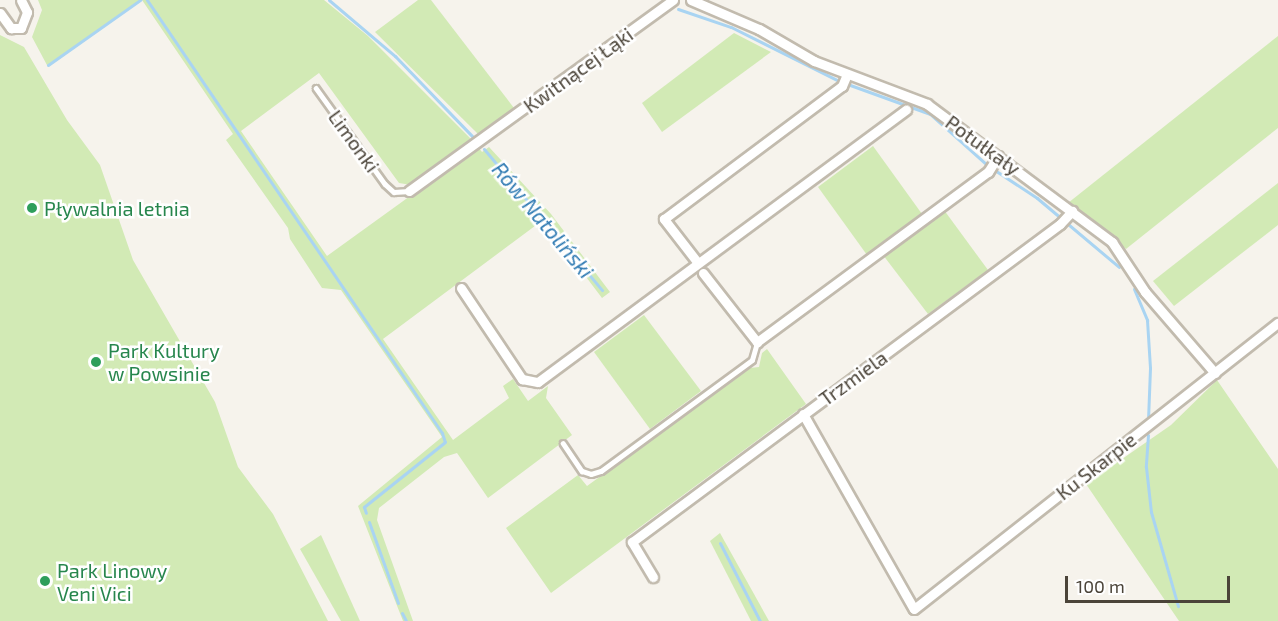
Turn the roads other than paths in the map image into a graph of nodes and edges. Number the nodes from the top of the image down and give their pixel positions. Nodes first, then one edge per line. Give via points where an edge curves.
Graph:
1 (21, 0) edge
2 (673, 0) edge
3 (691, 0) edge
4 (0, 13) edge
5 (845, 79) junction
6 (316, 88) dead end
7 (912, 98) junction
8 (906, 110) joint
9 (996, 160) junction
10 (409, 191) joint
11 (1069, 213) junction
12 (698, 263) junction
13 (703, 273) dead end
14 (461, 288) dead end
15 (1278, 323) edge
16 (757, 342) junction
17 (1215, 372) junction
18 (803, 414) junction
19 (563, 443) dead end
20 (653, 577) dead end

1 - 4 street via 27,12 21,28 11,28
2 - 10 street, Kwitnącej Łąki
3 - 5 street, Potułkały via 759,29
5 - 7 street, Potułkały
5 - 12 street via 664,219
6 - 10 lane, Limonki via 394,192
7 - 8 lane
7 - 9 street, Potułkały
8 - 12 street
9 - 11 street, Potułkały
9 - 16 street via 988,172
11 - 17 street, Potułkały via 1120,251 1145,292
11 - 18 street, Trzmiela via 1060,224
12 - 14 street via 541,380 531,383 522,379
13 - 16 street
15 - 17 street, Ku Skarpie
16 - 19 lane via 752,360 601,471 582,471
17 - 18 street, Ku Skarpie via 914,609
18 - 20 street, Trzmiela via 632,542

